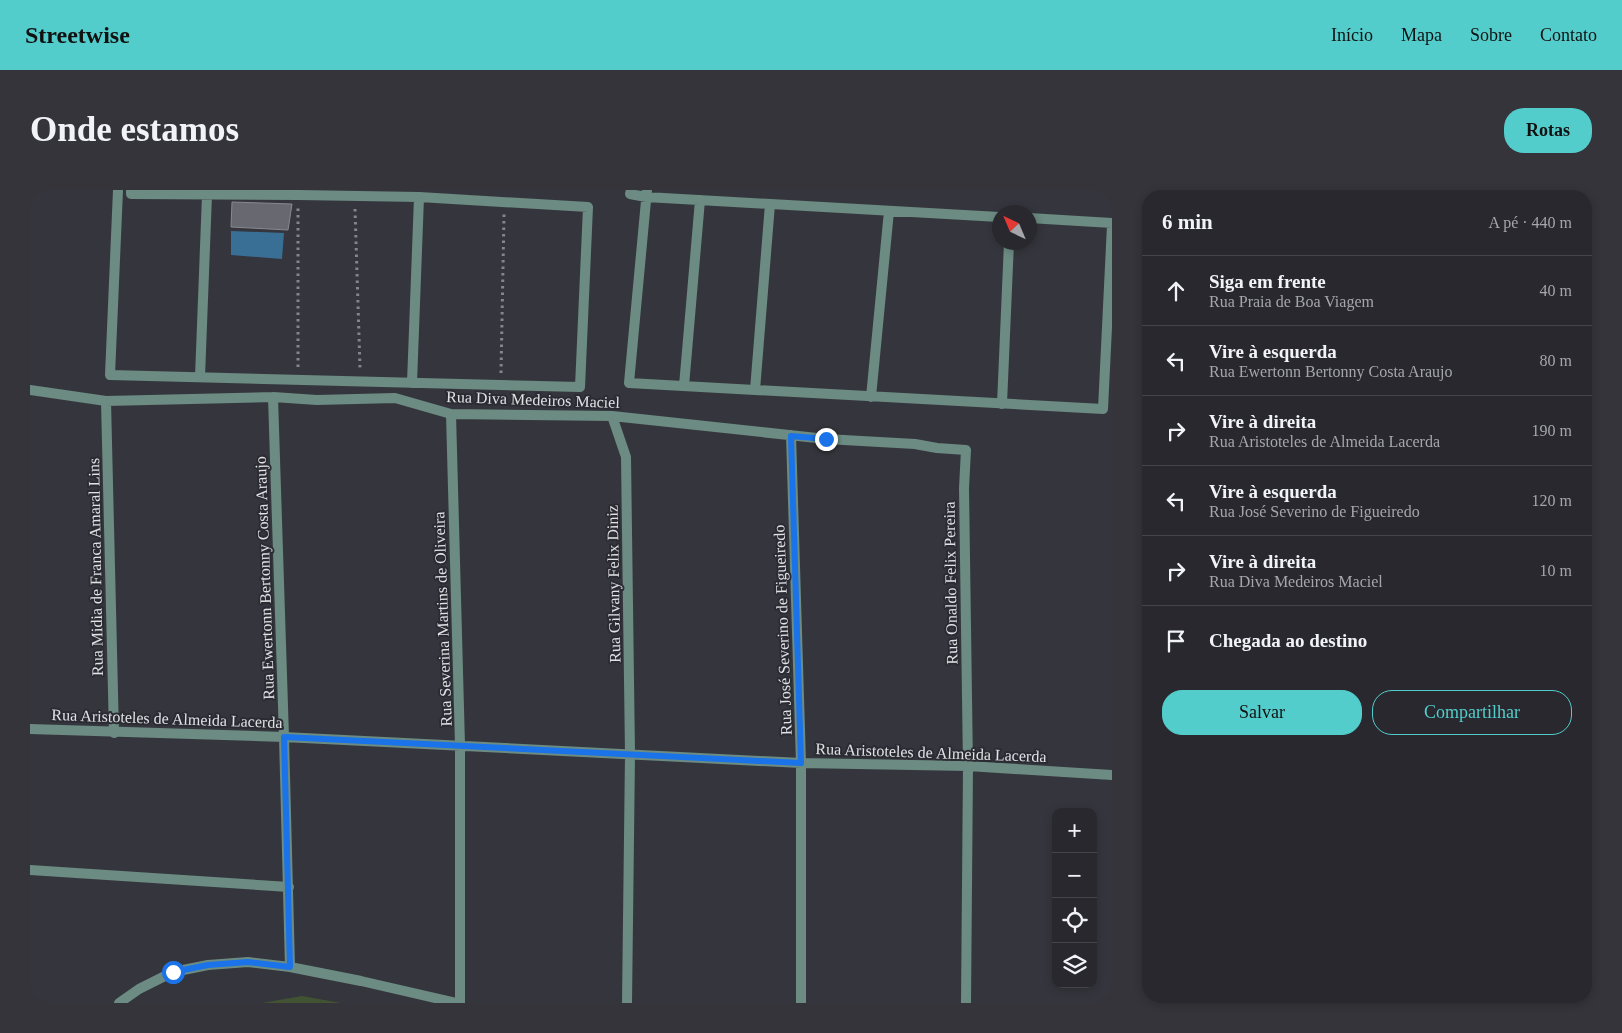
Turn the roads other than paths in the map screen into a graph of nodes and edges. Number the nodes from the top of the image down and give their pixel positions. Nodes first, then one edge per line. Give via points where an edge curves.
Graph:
1 (118, 190) edge
2 (132, 190) edge
3 (631, 190) edge
4 (647, 194) edge
5 (207, 195) junction
6 (419, 198) junction
7 (700, 200) junction
8 (770, 204) junction
9 (889, 211) junction
10 (992, 217) edge
11 (1037, 219) edge
12 (1112, 224) edge
13 (1009, 250) edge
14 (200, 377) junction
15 (412, 383) junction
16 (684, 386) junction
17 (30, 390) edge
18 (755, 390) junction
19 (871, 396) junction
20 (273, 397) junction
21 (106, 401) junction
22 (1002, 404) junction
23 (451, 414) junction
24 (612, 416) junction
25 (791, 436) junction
26 (915, 444) joint
27 (30, 729) edge
28 (114, 733) junction
29 (284, 737) junction
30 (460, 745) junction
31 (630, 754) junction
32 (801, 763) junction
33 (968, 766) junction
34 (1112, 775) edge
35 (30, 870) edge
36 (289, 887) junction
37 (290, 967) junction
38 (118, 1003) edge
39 (458, 1003) edge
40 (627, 1003) edge
41 (801, 1003) edge
42 (966, 1003) edge

1 - 14 street via 110,375
2 - 5 street via 131,194
3 - 4 street via 630,194
4 - 7 street
4 - 16 street via 629,383
5 - 6 street
5 - 14 street
6 - 15 street
6 - 15 street via 588,208 580,387
7 - 8 street
7 - 16 street
8 - 9 street
8 - 18 street
9 - 10 street
9 - 19 street
11 - 12 street
12 - 22 street via 1103,409
13 - 22 street
14 - 15 street
16 - 18 street
17 - 21 street, Rua Diva Medeiros Maciel
18 - 19 street
19 - 22 street
20 - 21 street, Rua Diva Medeiros Maciel
20 - 23 street, Rua Diva Medeiros Maciel via 318,400 396,398
20 - 29 street, Rua Ewertonn Bertonny Costa Araujo
21 - 28 street, Rua Midia de Franca Amaral Lins
23 - 24 street, Rua Diva Medeiros Maciel
23 - 30 street, Rua Severina Martins de Oliveira
24 - 25 street, Rua Diva Medeiros Maciel
24 - 31 street, Rua Gilvany Felix Diniz via 626,457
25 - 26 street, Rua Diva Medeiros Maciel
25 - 32 street, Rua José Severino de Figueiredo
26 - 33 street, Rua Onaldo Felix Pereira via 966,450
27 - 28 street, Rua Aristoteles de Almeida Lacerda
28 - 29 street, Rua Aristoteles de Almeida Lacerda
29 - 30 street, Rua Aristoteles de Almeida Lacerda
29 - 36 street, Rua Ewertonn Bertonny Costa Araujo
30 - 31 street, Rua Aristoteles de Almeida Lacerda
30 - 39 street, Rua Severina Martins de Oliveira
31 - 32 street, Rua Aristoteles de Almeida Lacerda
31 - 40 street, Rua Gilvany Felix Diniz
32 - 33 street, Rua Aristoteles de Almeida Lacerda
32 - 41 street, Rua José Severino de Figueiredo
33 - 34 street, Rua Aristoteles de Almeida Lacerda
33 - 42 street
35 - 36 street
36 - 37 street, Rua Ewertonn Bertonny Costa Araujo
37 - 38 street via 248,962 173,972
37 - 39 street

